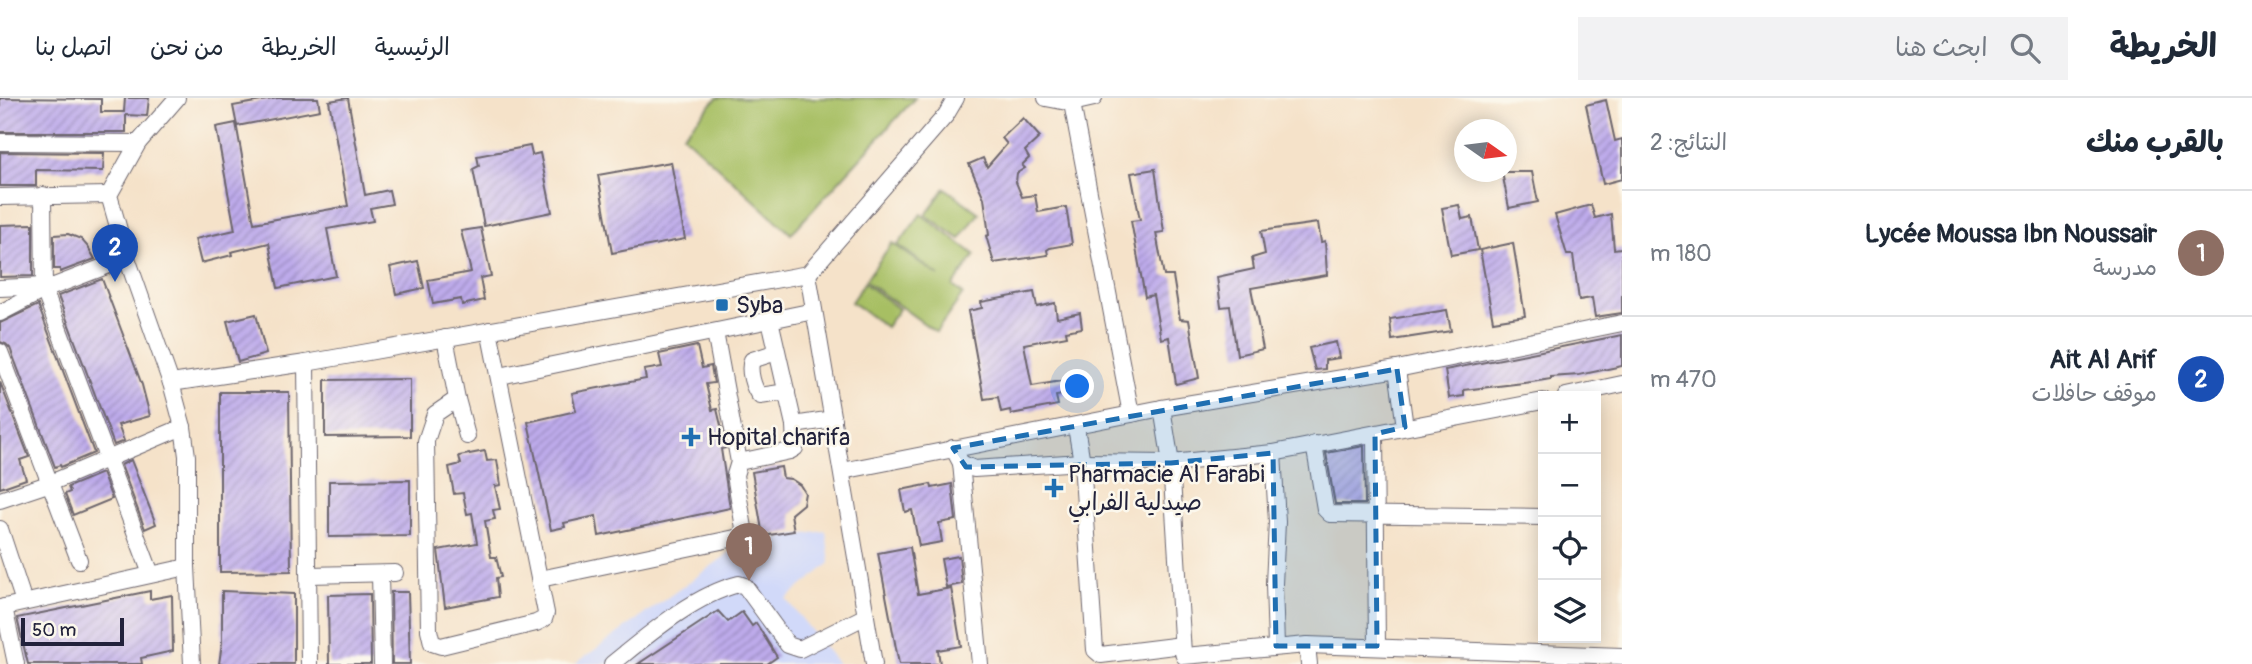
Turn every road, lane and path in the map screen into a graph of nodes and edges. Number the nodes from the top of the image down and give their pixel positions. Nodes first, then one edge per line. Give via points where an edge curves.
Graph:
1 (177, 98) edge
2 (956, 98) edge
3 (1046, 98) edge
4 (1094, 98) edge
5 (1072, 103) junction
6 (0, 142) edge
7 (138, 143) junction
8 (43, 195) junction
9 (109, 195) junction
10 (0, 197) edge
11 (127, 258) junction
12 (808, 274) junction
13 (0, 288) edge
14 (44, 288) junction
15 (814, 311) junction
16 (0, 313) edge
17 (770, 320) junction
18 (1622, 323) edge
19 (489, 330) junction
20 (715, 332) junction
21 (445, 338) junction
22 (0, 352) edge
23 (777, 352) junction
24 (306, 363) junction
25 (1397, 369) junction
26 (500, 376) junction
27 (171, 383) junction
28 (1622, 384) edge
29 (1591, 391) edge
30 (786, 392) junction
31 (457, 399) junction
32 (1538, 402) edge
33 (1162, 408) junction
34 (1131, 414) junction
35 (833, 419) junction
36 (794, 425) junction
37 (183, 427) junction
38 (1076, 427) junction
39 (1405, 427) junction
40 (1375, 433) junction
41 (467, 436) dead end
42 (1314, 444) junction
43 (953, 448) junction
44 (1273, 453) junction
45 (107, 458) junction
46 (739, 462) junction
47 (1082, 462) junction
48 (961, 463) junction
49 (1171, 463) junction
50 (842, 471) junction
51 (48, 484) junction
52 (0, 500) edge
53 (1376, 515) junction
54 (1538, 517) edge
55 (0, 529) edge
56 (79, 559) dead end
57 (187, 567) junction
58 (151, 574) junction
59 (309, 575) junction
60 (540, 579) junction
61 (24, 602) junction
62 (2, 607) edge
63 (866, 617) junction
64 (1307, 645) junction
65 (1276, 646) junction
66 (1377, 646) junction
67 (1183, 655) edge
68 (1253, 656) edge
69 (1622, 656) edge
70 (16, 664) edge
71 (192, 664) edge
72 (309, 664) edge
73 (382, 664) edge
74 (612, 664) edge
75 (874, 664) edge
76 (980, 664) edge
77 (1309, 664) edge

1 - 7 street
2 - 12 street
3 - 5 street
4 - 5 street
5 - 34 street
6 - 7 street
7 - 9 street
8 - 9 street
8 - 10 street
8 - 14 street
9 - 11 street
11 - 14 street
11 - 27 street
12 - 15 street
12 - 19 street
13 - 14 street
14 - 16 street
14 - 45 street
15 - 17 street
15 - 35 street
17 - 20 street
17 - 23 street
18 - 25 street
19 - 21 street
19 - 26 street
20 - 26 street
20 - 46 street
21 - 24 street
21 - 31 street
22 - 51 street
23 - 30 street
23 - 30 street via 752,360 753,380 760,396
24 - 27 street
24 - 59 street
25 - 33 street
25 - 39 street
26 - 60 street
27 - 37 street
28 - 29 street
30 - 36 street
31 - 41 street
31 - 60 street via 435,414 426,441 432,643 441,646 544,619
32 - 39 street
33 - 34 street
33 - 49 street
34 - 38 street
35 - 36 street
35 - 50 street
36 - 46 street via 796,444 790,452
37 - 45 street
37 - 57 street
38 - 43 street
38 - 47 street
39 - 40 street
40 - 42 street
40 - 53 street
42 - 44 street
42 - 53 street via 1327,512
43 - 48 street
43 - 50 street
44 - 49 street
44 - 65 street
45 - 51 street
45 - 58 street
46 - 60 street via 735,475 744,528 740,537
47 - 48 street via 974,469
47 - 49 street
47 - 67 street via 1095,650 1101,655
48 - 76 street
49 - 67 street
50 - 63 street
51 - 52 street
51 - 56 street
53 - 54 street
53 - 66 street
55 - 61 street
57 - 58 street
57 - 71 street
58 - 61 street
59 - 72 street
59 - 73 street via 387,573
61 - 62 street
62 - 70 street
63 - 74 street via 794,649 739,584 704,597
63 - 75 street
64 - 65 street
64 - 66 street
64 - 77 street
65 - 68 street
66 - 69 street
67 - 68 street

